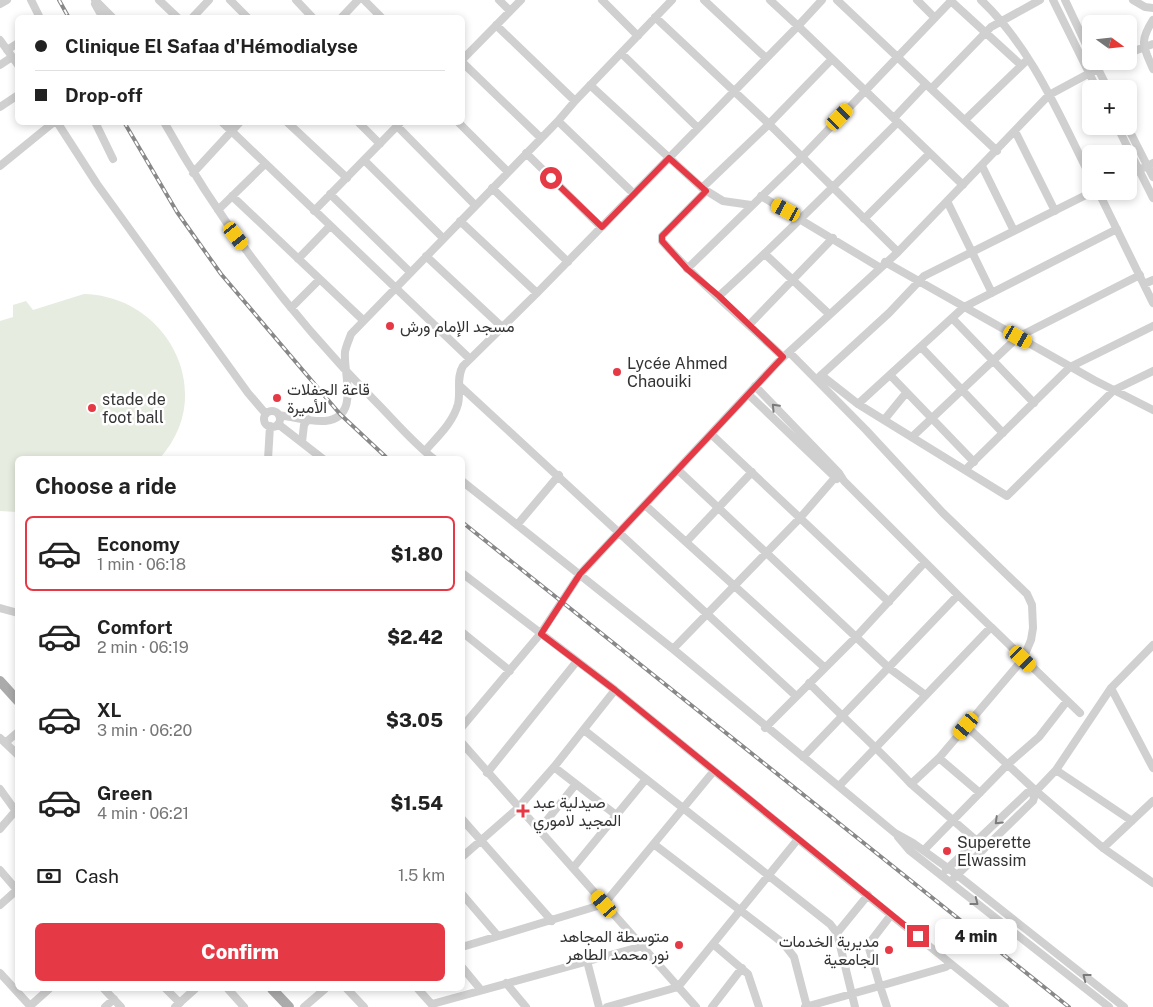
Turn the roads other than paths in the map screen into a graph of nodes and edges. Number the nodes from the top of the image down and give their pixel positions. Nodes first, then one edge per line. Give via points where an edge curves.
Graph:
1 (7, 0) edge
2 (31, 0) edge
3 (94, 0) edge
4 (159, 0) edge
5 (209, 0) edge
6 (230, 0) edge
7 (296, 0) edge
8 (358, 0) edge
9 (364, 0) edge
10 (499, 0) edge
11 (521, 0) edge
12 (602, 0) edge
13 (704, 0) edge
14 (770, 0) edge
15 (822, 0) edge
16 (837, 0) edge
17 (917, 0) edge
18 (952, 0) edge
19 (981, 0) edge
20 (1040, 0) edge
21 (1054, 0) edge
22 (1065, 0) edge
23 (1133, 0) edge
24 (670, 1) edge
25 (0, 4) edge
26 (1153, 8) edge
27 (510, 11) junction
28 (38, 15) edge
29 (102, 15) edge
30 (110, 15) edge
31 (175, 15) edge
32 (195, 15) edge
33 (245, 15) edge
34 (310, 15) edge
35 (344, 15) edge
36 (379, 15) edge
37 (655, 17) junction
38 (935, 18) junction
39 (1002, 20) junction
40 (1153, 20) edge
41 (496, 25) junction
42 (798, 26) junction
43 (986, 32) junction
44 (638, 36) junction
45 (1082, 36) edge
46 (0, 40) edge
47 (1153, 44) edge
48 (15, 46) edge
49 (1142, 46) junction
50 (1138, 48) edge
51 (9, 53) junction
52 (621, 53) junction
53 (465, 58) edge
54 (766, 58) junction
55 (898, 58) junction
56 (1028, 58) junction
57 (832, 59) junction
58 (15, 61) edge
59 (465, 64) edge
60 (0, 65) edge
61 (1021, 65) junction
62 (1153, 68) edge
63 (1092, 70) edge
64 (1089, 73) junction
65 (1092, 80) edge
66 (590, 85) junction
67 (929, 87) junction
68 (865, 90) junction
69 (733, 92) junction
70 (1048, 95) junction
71 (15, 97) edge
72 (574, 101) junction
73 (0, 107) edge
74 (896, 120) junction
75 (965, 120) junction
76 (558, 121) junction
77 (768, 124) junction
78 (51, 125) edge
79 (57, 125) edge
80 (96, 125) edge
81 (166, 125) edge
82 (225, 125) edge
83 (237, 125) edge
84 (290, 125) edge
85 (361, 125) edge
86 (398, 125) edge
87 (400, 125) edge
88 (461, 125) edge
89 (698, 128) junction
90 (231, 131) junction
91 (1015, 131) junction
92 (1121, 135) edge
93 (1132, 135) edge
94 (541, 138) junction
95 (380, 144) junction
96 (996, 151) junction
97 (930, 152) junction
98 (526, 153) junction
99 (669, 158) junction
100 (801, 158) junction
101 (113, 159) dead end
102 (364, 160) junction
103 (1082, 161) edge
104 (265, 164) junction
105 (1150, 164) edge
106 (0, 166) edge
107 (982, 166) junction
108 (1139, 170) junction
109 (508, 172) junction
110 (193, 173) junction
111 (1153, 177) edge
112 (347, 178) junction
113 (963, 185) junction
114 (492, 188) junction
115 (832, 188) junction
116 (704, 189) junction
117 (330, 194) junction
118 (634, 194) junction
119 (232, 196) junction
120 (761, 196) junction
121 (1082, 197) edge
122 (1153, 198) edge
123 (1101, 200) edge
124 (947, 201) junction
125 (475, 205) junction
126 (751, 205) junction
127 (218, 210) junction
128 (1055, 210) junction
129 (314, 211) junction
130 (800, 217) junction
131 (864, 219) junction
132 (460, 221) junction
133 (330, 226) junction
134 (602, 227) junction
135 (1116, 229) junction
136 (1014, 231) junction
137 (443, 238) junction
138 (833, 238) junction
139 (972, 251) junction
140 (898, 252) junction
141 (765, 254) junction
142 (426, 256) junction
143 (298, 259) junction
144 (568, 262) junction
145 (882, 264) junction
146 (687, 269) junction
147 (410, 272) junction
148 (1140, 275) junction
149 (320, 280) junction
150 (792, 280) junction
151 (1153, 280) edge
152 (919, 281) junction
153 (1144, 284) junction
154 (395, 287) junction
155 (537, 293) junction
156 (992, 293) junction
157 (719, 296) junction
158 (1153, 303) edge
159 (964, 307) junction
160 (292, 308) junction
161 (829, 314) junction
162 (952, 318) junction
163 (363, 320) junction
164 (749, 325) junction
165 (1153, 326) edge
166 (502, 327) junction
167 (1018, 337) junction
168 (921, 347) junction
169 (786, 355) junction
170 (470, 359) junction
171 (993, 361) junction
172 (1070, 367) junction
173 (1153, 371) edge
174 (348, 374) junction
175 (890, 375) junction
176 (818, 378) junction
177 (460, 386) junction
178 (755, 386) junction
179 (962, 390) junction
180 (1114, 390) junction
181 (906, 393) junction
182 (748, 394) junction
183 (1034, 403) junction
184 (858, 404) junction
185 (1153, 410) edge
186 (266, 414) junction
187 (279, 415) junction
188 (308, 419) junction
189 (931, 419) junction
190 (884, 420) junction
191 (274, 425) junction
192 (792, 430) junction
193 (1003, 433) junction
194 (711, 434) junction
195 (912, 437) junction
196 (302, 442) junction
197 (425, 451) junction
198 (269, 456) edge
199 (319, 456) edge
200 (431, 456) edge
201 (974, 462) junction
202 (678, 470) junction
203 (965, 470) junction
204 (752, 472) junction
205 (558, 475) junction
206 (837, 475) junction
207 (465, 483) edge
208 (645, 505) junction
209 (718, 508) junction
210 (800, 518) junction
211 (517, 525) junction
212 (620, 532) junction
213 (686, 542) junction
214 (766, 554) junction
215 (925, 562) junction
216 (580, 574) junction
217 (465, 575) edge
218 (735, 588) junction
219 (958, 595) junction
220 (889, 602) junction
221 (0, 608) edge
222 (15, 612) edge
223 (707, 616) junction
224 (990, 627) junction
225 (465, 634) edge
226 (541, 634) junction
227 (856, 637) junction
228 (1153, 645) edge
229 (673, 649) junction
230 (1023, 659) junction
231 (577, 661) junction
232 (824, 667) junction
233 (889, 668) junction
234 (510, 671) junction
235 (809, 683) junction
236 (2, 686) edge
237 (1111, 688) junction
238 (615, 690) junction
239 (924, 694) junction
240 (796, 696) junction
241 (15, 698) edge
242 (1067, 701) junction
243 (1080, 713) dead end
244 (841, 716) junction
245 (465, 724) edge
246 (966, 726) junction
247 (765, 728) junction
248 (584, 730) junction
249 (15, 734) edge
250 (3, 741) edge
251 (465, 746) edge
252 (877, 746) junction
253 (15, 752) edge
254 (803, 757) junction
255 (939, 758) junction
256 (1008, 764) junction
257 (554, 767) junction
258 (1153, 768) edge
259 (1056, 770) junction
260 (487, 772) junction
261 (713, 772) junction
262 (646, 779) junction
263 (576, 784) junction
264 (911, 784) junction
265 (839, 786) junction
266 (0, 789) edge
267 (1036, 792) junction
268 (980, 793) junction
269 (1153, 801) edge
270 (518, 808) junction
271 (683, 809) junction
272 (15, 812) edge
273 (15, 815) edge
274 (616, 815) junction
275 (953, 820) junction
276 (1132, 821) junction
277 (465, 822) edge
278 (0, 829) edge
279 (539, 830) junction
280 (895, 833) junction
281 (798, 839) junction
282 (481, 840) junction
283 (977, 841) junction
284 (654, 846) junction
285 (1103, 848) junction
286 (924, 850) junction
287 (465, 854) edge
288 (573, 868) junction
289 (948, 868) junction
290 (0, 870) edge
291 (956, 874) junction
292 (770, 875) junction
293 (942, 876) junction
294 (950, 882) junction
295 (1153, 883) edge
296 (15, 888) edge
297 (15, 892) edge
298 (868, 895) junction
299 (465, 898) edge
300 (604, 904) junction
301 (0, 905) edge
302 (740, 910) junction
303 (891, 915) junction
304 (552, 921) junction
305 (837, 933) junction
306 (498, 936) junction
307 (713, 944) junction
308 (465, 945) edge
309 (643, 946) junction
310 (587, 961) junction
311 (950, 963) junction
312 (742, 968) junction
313 (465, 971) edge
314 (0, 973) edge
315 (506, 983) junction
316 (880, 986) junction
317 (678, 987) junction
318 (15, 990) edge
319 (481, 990) junction
320 (16, 991) edge
321 (47, 991) edge
322 (106, 991) edge
323 (167, 991) edge
324 (193, 991) edge
325 (230, 991) edge
326 (273, 991) edge
327 (323, 991) edge
328 (349, 991) edge
329 (420, 991) edge
330 (851, 993) junction
331 (114, 999) junction
332 (177, 1005) edge
333 (283, 1005) edge
334 (433, 1006) edge
335 (30, 1007) edge
336 (105, 1007) edge
337 (121, 1007) edge
338 (242, 1007) edge
339 (304, 1007) edge
340 (364, 1007) edge
341 (526, 1007) edge
342 (599, 1007) edge
343 (607, 1007) edge
344 (696, 1007) edge
345 (712, 1007) edge
346 (759, 1007) edge
347 (806, 1007) edge
348 (855, 1007) edge
349 (886, 1007) edge
350 (1005, 1007) edge
351 (1109, 1007) edge
352 (1124, 1007) edge

1 - 25 street
2 - 28 street
3 - 29 street
3 - 30 street
4 - 31 street
5 - 32 street
6 - 33 street
7 - 34 street
8 - 35 street
9 - 36 street
10 - 27 street
11 - 27 street
12 - 44 street
13 - 54 street
14 - 42 street
15 - 42 street
16 - 55 street
17 - 38 street
18 - 38 street
18 - 43 street
19 - 39 street
20 - 39 street
21 - 64 street
22 - 45 street
23 - 26 street via 1145,8
24 - 37 street
27 - 41 street
37 - 44 street
37 - 69 street
38 - 55 street
39 - 43 street
39 - 56 street
40 - 49 street
41 - 53 street
41 - 72 street
42 - 54 street
42 - 57 street
43 - 61 street
43 - 67 street
44 - 52 street
46 - 51 street
47 - 49 street
48 - 51 street
49 - 50 street
49 - 62 street
51 - 58 street
51 - 60 street
52 - 66 street
52 - 89 street
54 - 69 street
55 - 67 street
55 - 68 street
56 - 61 street
56 - 70 street
57 - 68 street
57 - 77 street
59 - 94 street
61 - 75 street
63 - 64 street
64 - 65 street
64 - 70 street
66 - 72 street
66 - 99 street
67 - 74 street
67 - 75 street
68 - 74 street
68 - 100 street
69 - 77 street
69 - 89 street
70 - 91 street
70 - 103 street
71 - 73 street
72 - 76 street
74 - 97 street
74 - 115 street
75 - 96 street
76 - 94 street
76 - 118 street
77 - 100 street
77 - 116 street
78 - 106 street
79 - 186 street
80 - 101 street
81 - 110 street
82 - 90 street
83 - 90 street
84 - 112 street
85 - 95 street
86 - 95 street
87 - 125 street
88 - 109 street
89 - 99 street
90 - 104 street
90 - 110 street
91 - 96 street
91 - 128 street
92 - 108 street
93 - 105 street
94 - 98 street
95 - 102 street
96 - 107 street
97 - 113 street
97 - 131 street
98 - 109 street
98 - 134 street
99 - 116 street
99 - 118 street
100 - 115 street
100 - 120 street
102 - 112 street
102 - 137 street
104 - 119 street
104 - 129 street
105 - 108 street
105 - 111 street
107 - 113 street
107 - 136 street
108 - 122 street
109 - 114 street
110 - 127 street
112 - 117 street
113 - 124 street
114 - 125 street
114 - 144 street
115 - 130 street
115 - 131 street
116 - 126 street via 723,201
116 - 146 street via 661,237
117 - 129 street
117 - 147 street
118 - 134 street
119 - 127 street
119 - 143 street
120 - 126 street
120 - 130 street
121 - 128 street
123 - 135 street
124 - 139 street
124 - 140 street
125 - 132 street
126 - 146 street
127 - 160 street
128 - 136 street
129 - 133 street
130 - 138 street
130 - 141 street
131 - 140 street
132 - 137 street
132 - 155 street
133 - 143 street
133 - 154 street
134 - 144 street
135 - 148 street
135 - 156 street
136 - 139 street
137 - 142 street
138 - 145 street
138 - 150 street
139 - 152 street
139 - 156 street
140 - 145 street
141 - 150 street
141 - 157 street
142 - 147 street
142 - 166 street
143 - 149 street
144 - 155 street
145 - 152 street
145 - 161 street
146 - 157 street
147 - 154 street
148 - 153 street
148 - 167 street
149 - 160 street
149 - 163 street
150 - 161 street
150 - 164 street
151 - 153 street
152 - 159 street
152 - 176 street
153 - 158 street
154 - 163 street
154 - 170 street
155 - 166 street
156 - 159 street
157 - 164 street
159 - 162 street
159 - 167 street
160 - 174 street
161 - 169 street
162 - 168 street
162 - 171 street
163 - 174 street via 347,344
164 - 169 street
165 - 172 street
166 - 170 street
167 - 171 street
167 - 172 street
168 - 175 street
168 - 179 street
169 - 176 street
169 - 178 street
170 - 177 street via 461,370
171 - 179 street
171 - 183 street
172 - 180 street
172 - 183 street
173 - 180 street
174 - 188 street via 348,397 340,414 326,420
174 - 197 street
175 - 181 street
175 - 184 street
176 - 184 street
176 - 230 street via 943,513 1027,594 1032,605 1033,628 1032,640
177 - 197 street via 455,412
177 - 205 street
178 - 182 street
192 -> 178 street
179 - 189 street
179 - 193 street
180 - 185 street
180 - 203 street via 1006,496
181 - 189 street
181 - 190 street
182 - 192 street
182 - 194 street
183 - 193 street
184 - 190 street
186 - 187 street via 273,411
186 - 191 street via 265,421
187 - 188 street
187 - 191 street
188 - 196 street
189 - 195 street
189 - 201 street
190 - 195 street
191 - 196 street
191 - 198 street
192 - 206 street
193 - 201 street
194 - 202 street
194 - 204 street
195 - 203 street
196 - 199 street
197 - 200 street
201 - 203 street
202 - 208 street
202 - 209 street
204 - 209 street
204 - 210 street
205 - 211 street
205 - 212 street
206 - 210 street
206 - 215 street
207 - 211 street
208 - 212 street
208 - 213 street
209 - 213 street
209 - 214 street
210 - 214 street
210 - 220 street
211 - 216 street
212 - 216 street
212 - 223 street
213 - 218 street
214 - 218 street
214 - 227 street
215 - 219 street
215 - 220 street
216 - 226 street
216 - 229 street
217 - 226 street
218 - 223 street
218 - 232 street
219 - 224 street
219 - 233 street
220 - 227 street
221 - 222 street
223 - 229 street
223 - 240 street
224 - 230 street
224 - 239 street
225 - 234 street
226 - 231 street
226 - 234 street
227 - 232 street
227 - 233 street
228 - 237 street
229 - 247 street
230 - 242 street
230 - 246 street
231 - 238 street
231 - 260 street
232 - 235 street
233 - 239 street
233 - 244 street
234 - 245 street
235 - 240 street
235 - 244 street
236 - 241 main road
237 - 258 street
237 - 259 street
238 - 248 street
238 - 261 street
239 - 252 street
240 - 247 street
242 - 243 street
242 - 256 street via 1039,736
244 - 252 street
244 - 254 street
246 - 255 street
246 - 256 street
247 - 254 street
248 - 257 street
248 - 262 street
249 - 250 street
250 - 253 street
251 - 260 street
252 - 264 street
252 - 265 street
254 - 265 street
255 - 264 street
255 - 268 street
256 - 267 street
256 - 268 street
257 - 263 street
257 - 270 street
259 - 267 street
259 - 276 street
260 - 270 street
261 - 271 street
261 - 281 street
262 - 271 street
262 - 274 street
263 - 274 street
263 - 279 street
264 - 275 street
265 - 280 street
266 - 272 street
267 -> 283 street via 1027,793
267 - 285 street
267 - 291 street via 1033,801
268 - 275 street
269 - 276 street
270 - 279 street
270 - 282 street
271 - 284 street
271 - 292 street
273 - 278 street
274 - 288 street
275 - 283 street
275 - 286 street
276 - 285 street
277 - 282 street
279 - 288 street
280 - 286 street
280 - 293 street via 909,850
281 - 292 street
281 - 298 street
282 - 287 street
282 - 304 street
283 - 289 street
284 - 300 street
284 - 302 street
285 - 295 street
286 - 289 street
288 - 300 street
289 - 291 street
289 - 293 street
290 - 296 street
291 - 294 street
352 -> 291 street
292 - 302 street
292 - 305 street
293 - 294 street
294 -> 351 street
297 - 301 street
298 - 303 street
298 - 305 street
299 - 306 street
300 - 304 street
300 - 309 street
302 - 307 street
302 - 347 street via 791,951
303 - 311 street
303 - 316 street via 868,945
304 - 306 street
305 - 330 street
306 - 308 street
307 - 312 street
307 - 317 street
309 - 310 street
309 - 317 street
310 - 315 street
310 - 342 street
311 - 316 street via 946,967
311 - 350 street
312 - 345 street
312 - 346 street via 752,982
313 - 319 street
314 - 318 street
315 - 319 street
315 - 341 street
316 - 330 street
316 - 349 street
317 - 343 street
317 - 344 street
319 - 334 street
320 - 335 street
321 - 335 street
322 - 331 street
323 - 332 street
324 - 332 street
325 - 338 street
326 - 333 main road
327 - 339 street
328 - 340 street
329 - 334 street
330 - 347 street
330 - 348 street
331 - 336 street
331 - 337 street

